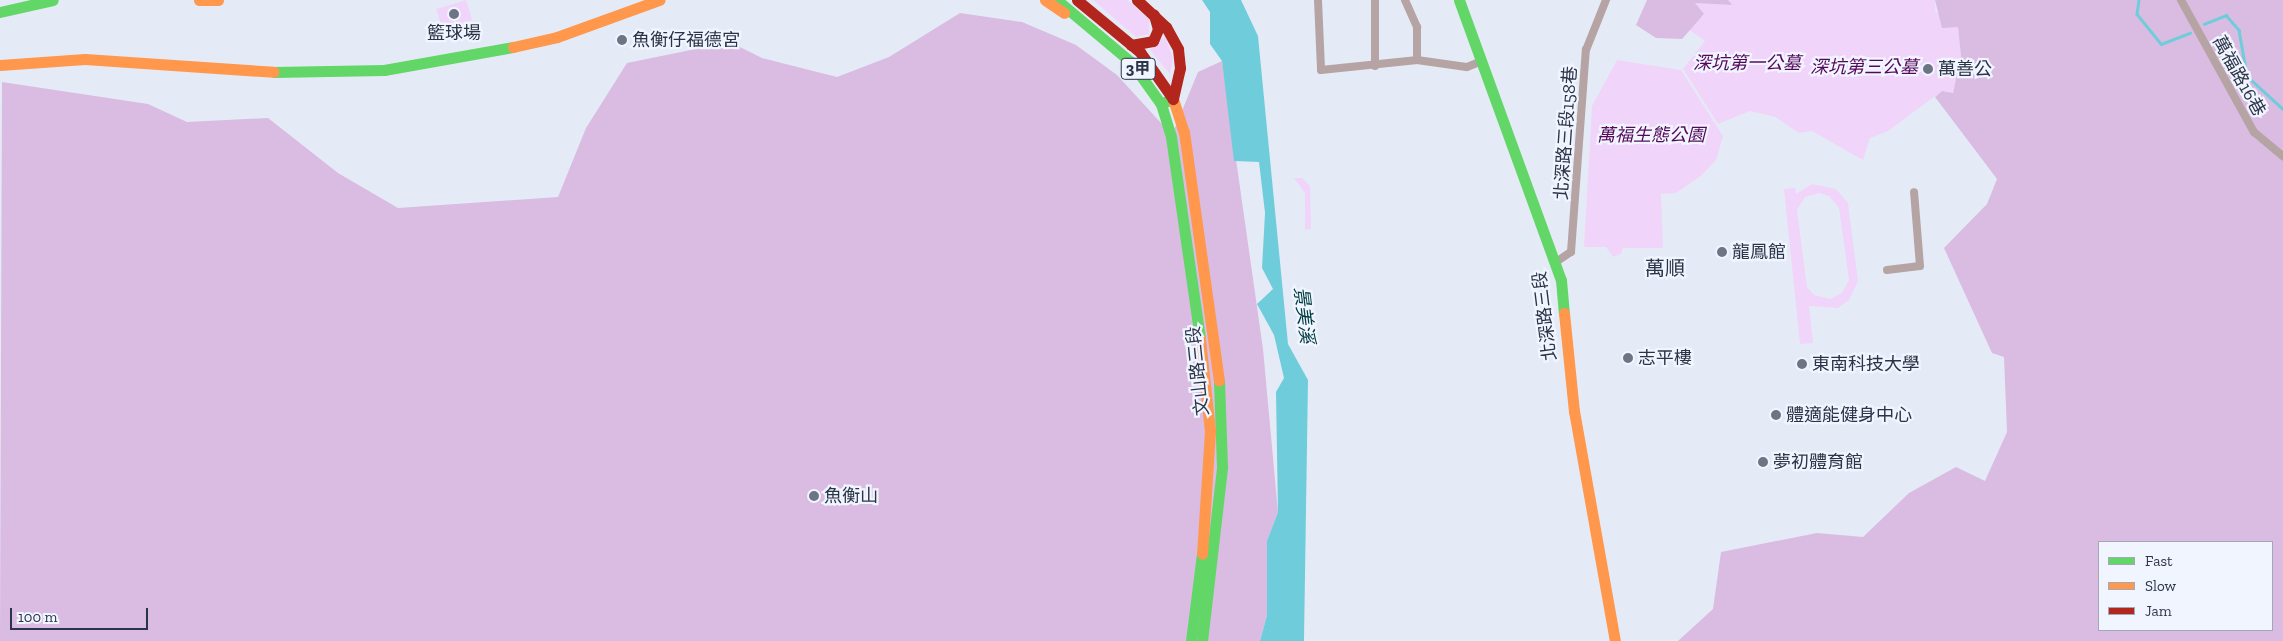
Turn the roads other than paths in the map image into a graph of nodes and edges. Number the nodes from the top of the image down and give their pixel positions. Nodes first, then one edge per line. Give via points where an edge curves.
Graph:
1 (53, 0) edge
2 (199, 0) edge
3 (218, 0) edge
4 (1045, 0) edge
5 (1057, 0) edge
6 (1137, 0) edge
7 (1318, 0) edge
8 (1375, 0) edge
9 (1405, 0) edge
10 (1459, 0) edge
11 (1606, 0) edge
12 (2181, 0) edge
13 (656, 1) edge
14 (1078, 1) edge
15 (0, 12) edge
16 (1154, 15) junction
17 (1106, 41) junction
18 (1131, 45) junction
19 (1417, 60) junction
20 (1482, 61) junction
21 (0, 65) edge
22 (1376, 66) junction
23 (1173, 99) junction
24 (1161, 104) junction
25 (2283, 156) edge
26 (1914, 192) dead end
27 (1556, 262) junction
28 (1887, 270) dead end
29 (1191, 641) edge
30 (1202, 641) edge
31 (1615, 641) edge

1 - 15 main road
2 - 3 main road
4 - 17 main road
5 - 17 main road, 3甲
6 - 16 main road
7 - 22 street via 1321,70
8 - 22 street
9 - 19 street via 1417,27
10 - 20 main road, 北深路三段
11 - 27 street, 北深路三段158巷 via 1586,50 1571,252
12 - 25 street, 萬福路16巷 via 2245,118
13 - 21 main road via 540,41 472,58 384,70 283,73 122,60
14 - 18 main road, 3甲
16 - 18 main road via 1158,29 1153,41
16 - 23 main road via 1178,49 1180,68
17 - 24 main road, 3甲 via 1138,69
18 - 23 main road, 3甲 via 1159,75
19 - 20 street via 1467,67
19 - 22 street
20 - 27 main road, 北深路三段
23 - 24 main road
23 - 30 main road, 文山路三段 via 1184,132 1221,398 1222,467
24 - 29 main road, 文山路三段 via 1171,137 1198,316 1210,431 1209,486
26 - 28 street via 1920,266
27 - 31 main road, 北深路三段 via 1574,411

